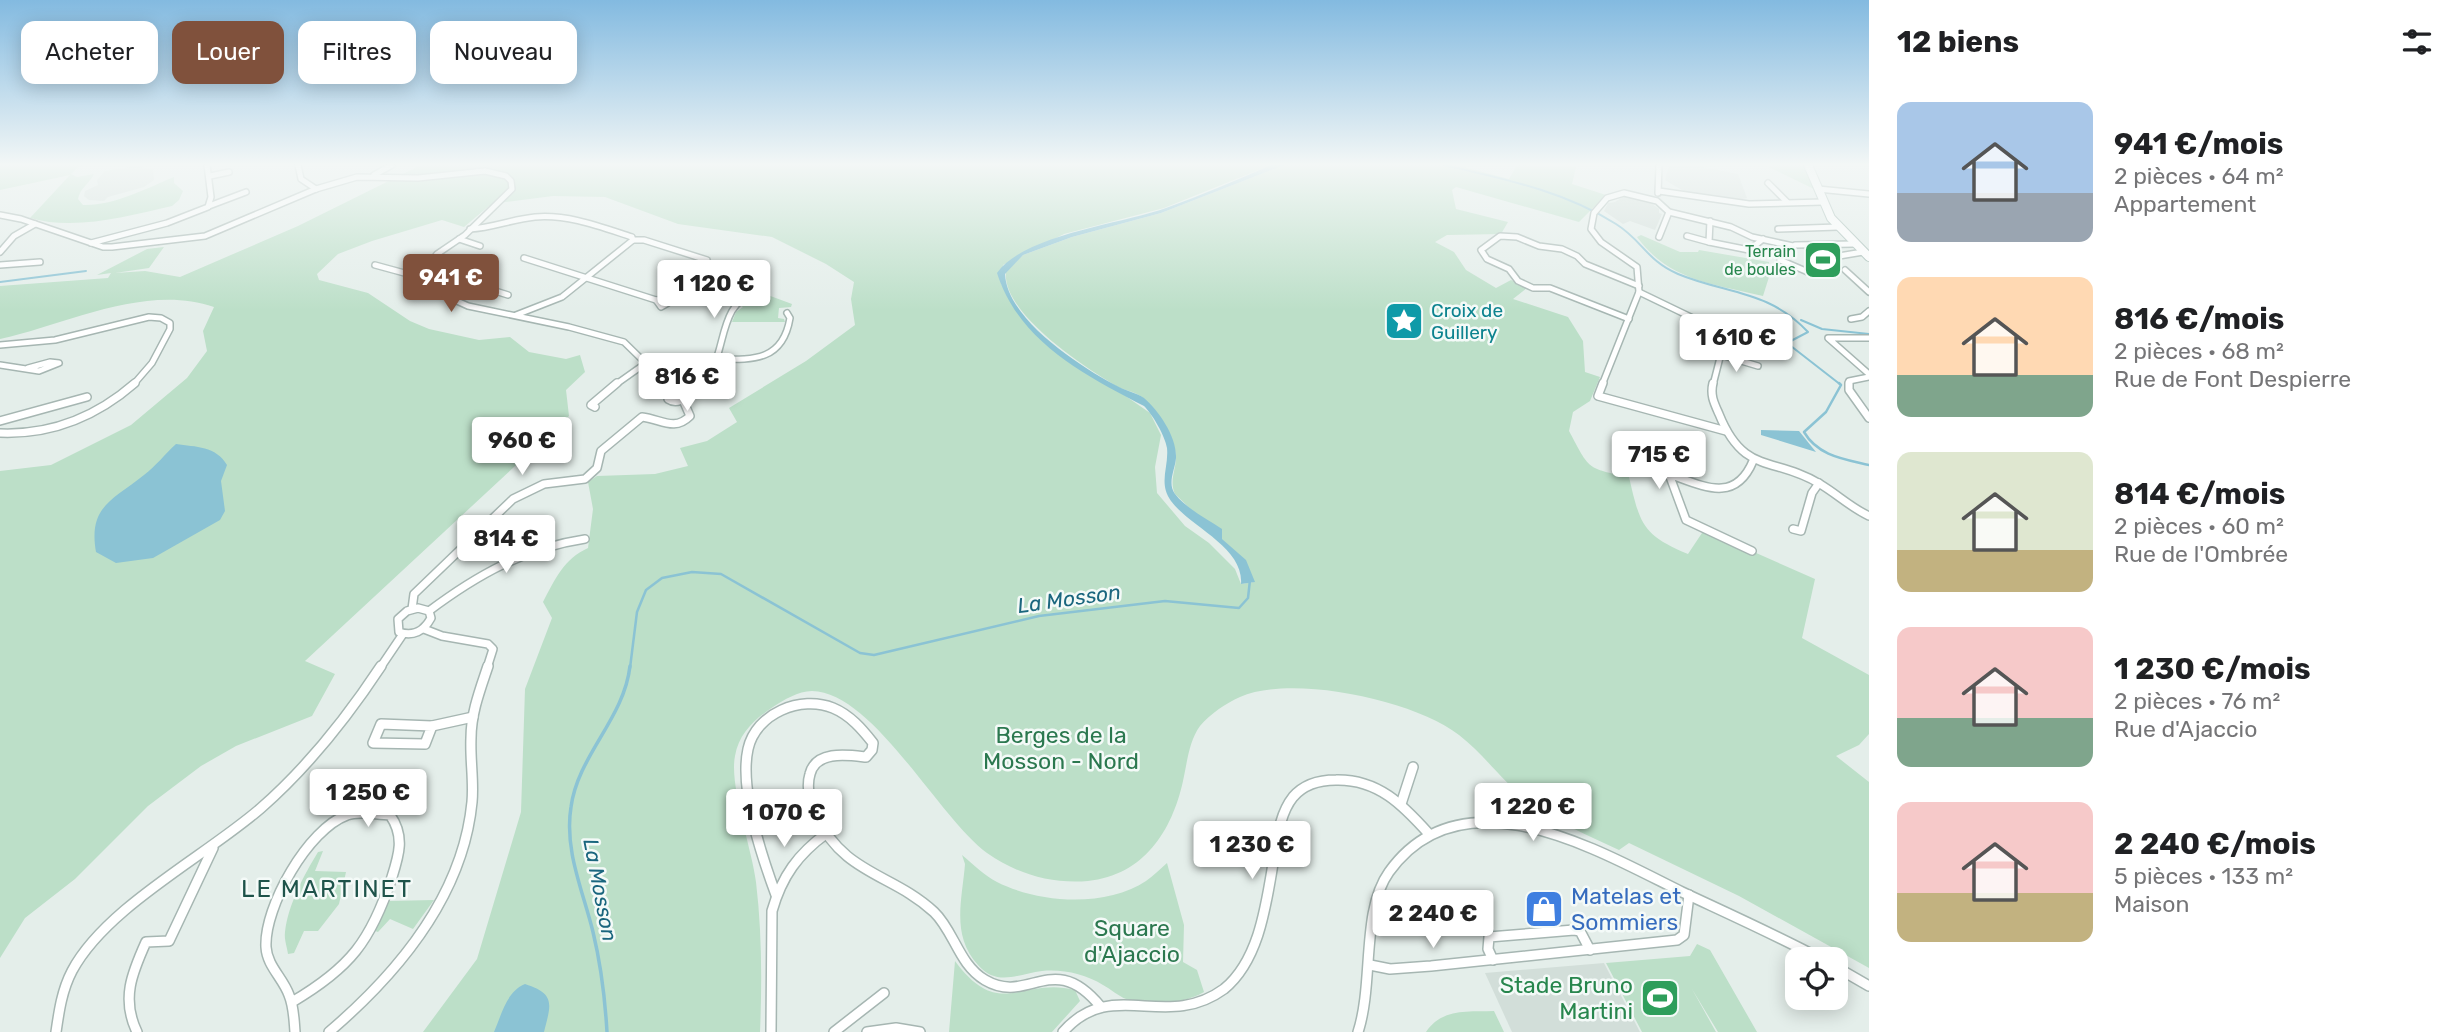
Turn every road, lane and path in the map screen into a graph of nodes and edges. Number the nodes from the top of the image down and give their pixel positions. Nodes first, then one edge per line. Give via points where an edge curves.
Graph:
1 (192, 213) edge
2 (258, 213) edge
3 (487, 213) edge
4 (1593, 213) edge
5 (1669, 213) edge
6 (1675, 213) edge
7 (1829, 213) edge
8 (0, 215) edge
9 (1710, 221) junction
10 (35, 224) junction
11 (1838, 227) junction
12 (470, 229) junction
13 (1778, 229) dead end
14 (1687, 236) dead end
15 (1659, 237) dead end
16 (459, 239) junction
17 (1763, 239) junction
18 (633, 240) junction
19 (1709, 242) junction
20 (92, 243) junction
21 (1831, 244) junction
22 (1854, 244) junction
23 (480, 246) dead end
24 (1793, 246) junction
25 (0, 252) edge
26 (1844, 254) junction
27 (1866, 255) edge
28 (524, 258) dead end
29 (40, 262) dead end
30 (0, 265) edge
31 (375, 265) dead end
32 (702, 265) dead end
33 (1845, 270) dead end
34 (423, 273) junction
35 (586, 278) junction
36 (766, 284) dead end
37 (431, 287) junction
38 (1639, 289) junction
39 (1869, 292) edge
40 (509, 296) dead end
41 (656, 300) dead end
42 (1869, 311) edge
43 (787, 313) dead end
44 (515, 316) junction
45 (1629, 318) junction
46 (1852, 319) dead end
47 (1756, 325) dead end
48 (1727, 338) junction
49 (1869, 338) edge
50 (1, 347) edge
51 (1721, 355) junction
52 (719, 359) junction
53 (646, 363) junction
54 (0, 365) edge
55 (1758, 366) dead end
56 (28, 368) dead end
57 (1869, 376) edge
58 (680, 395) junction
59 (87, 397) dead end
60 (595, 407) dead end
61 (1869, 418) edge
62 (0, 421) edge
63 (1726, 430) junction
64 (0, 433) edge
65 (1753, 461) junction
66 (1634, 462) dead end
67 (1669, 474) junction
68 (1819, 483) junction
69 (1869, 516) edge
70 (1793, 528) dead end
71 (585, 540) dead end
72 (1752, 551) dead end
73 (412, 609) junction
74 (429, 611) junction
75 (424, 629) junction
76 (403, 634) junction
77 (473, 717) junction
78 (432, 726) junction
79 (1413, 767) dead end
80 (1401, 804) junction
81 (1527, 817) dead end
82 (1533, 828) junction
83 (827, 833) junction
84 (1429, 834) junction
85 (213, 847) junction
86 (776, 895) junction
87 (1689, 895) junction
88 (1796, 947) edge
89 (1590, 950) junction
90 (1493, 960) junction
91 (1370, 965) junction
92 (1848, 974) edge
93 (1869, 986) edge
94 (884, 993) dead end
95 (292, 1002) junction
96 (1101, 1007) junction
97 (56, 1032) edge
98 (137, 1032) edge
99 (295, 1032) edge
100 (329, 1032) edge
101 (771, 1032) edge
102 (834, 1032) edge
103 (867, 1032) edge
104 (920, 1032) edge
105 (1062, 1032) edge
106 (1358, 1032) edge

1 - 20 street
2 - 20 street via 205,236 112,247
3 - 12 street
4 - 38 street via 1592,233 1637,267
5 - 15 street
6 - 9 street
7 - 11 street
8 - 10 street
9 - 17 street
9 - 19 street
10 - 20 street
10 - 25 street via 14,236
11 - 13 street
11 - 22 street
12 - 16 street
12 - 18 street via 538,217 585,223
14 - 19 street
16 - 23 street
16 - 34 street via 437,254
17 - 19 street via 1749,250
17 - 24 street
18 - 32 street via 707,260
18 - 35 street
21 - 22 street
21 - 24 street
21 - 26 street
22 - 27 street
24 - 26 street via 1782,263 1815,275
26 - 27 street
28 - 35 street
29 - 30 street
31 - 34 street
33 - 39 street
34 - 37 street
35 - 41 street
35 - 44 street via 562,297
36 - 52 street via 733,309
37 - 40 street via 470,283
37 - 44 street via 468,306
38 - 45 street
38 - 45 street via 1562,249 1517,237 1500,236 1481,250 1533,288 1550,288
38 - 48 street
42 - 46 street
43 - 52 street via 787,336 766,356
44 - 53 street via 615,338 632,347
45 - 63 street via 1598,396
47 - 48 street via 1750,336
48 - 51 street
49 - 57 street via 1828,338
50 - 64 street via 55,340 149,317 170,323 149,366 97,410 46,431
51 - 55 street
51 - 63 street via 1711,394
52 - 58 street via 703,382
53 - 58 street
53 - 60 street via 592,405
54 - 56 street
57 - 61 street via 1849,381 1849,390
58 - 73 street via 690,416 678,425 666,426 647,416 636,420 601,451 597,468 585,479 544,484 513,499 414,594
59 - 62 street
63 - 65 street
65 - 67 street via 1748,474 1727,490
65 - 68 street
66 - 67 street
67 - 72 street via 1686,520
68 - 69 street
68 - 70 street via 1812,490 1801,531
71 - 74 street via 503,561
73 - 74 street
73 - 76 street via 398,619 397,628
74 - 75 street via 430,622
75 - 76 street
75 - 77 street via 442,638 481,640 491,645
76 - 85 street via 321,750
77 - 78 street
77 - 100 street via 472,807 446,887 398,965
78 - 78 street via 381,724 373,743 425,744
79 - 80 street
80 - 84 street
80 - 96 street via 1381,790 1353,780 1329,780 1296,794 1280,824 1252,948 1227,988 1198,1005 1171,1011
81 - 82 street
82 - 84 street via 1498,821 1469,822
82 - 87 street via 1560,835
83 - 86 street via 801,852
83 - 86 street via 813,810 810,771 831,756 866,757 873,743 840,711 798,704 767,718 752,737 746,764
83 - 96 street via 857,866 927,905 985,981 999,986 1062,979 1093,994
84 - 91 street via 1403,855 1378,893
85 - 97 street via 132,903 96,937 72,971
85 - 98 street via 169,941 146,942 128,981 127,1007
86 - 101 street
87 - 88 street
87 - 89 street via 1681,939
89 - 90 street
89 - 90 street via 1580,931 1574,930 1489,937
90 - 91 street via 1390,969
91 - 106 street via 1367,1012
92 - 93 street
94 - 102 street
95 - 95 street via 274,975 265,943 271,916 290,874 308,846 346,815 390,815 401,834 400,849 373,929 340,968
95 - 99 street
96 - 105 street via 1073,1020
103 - 104 street via 896,1028

